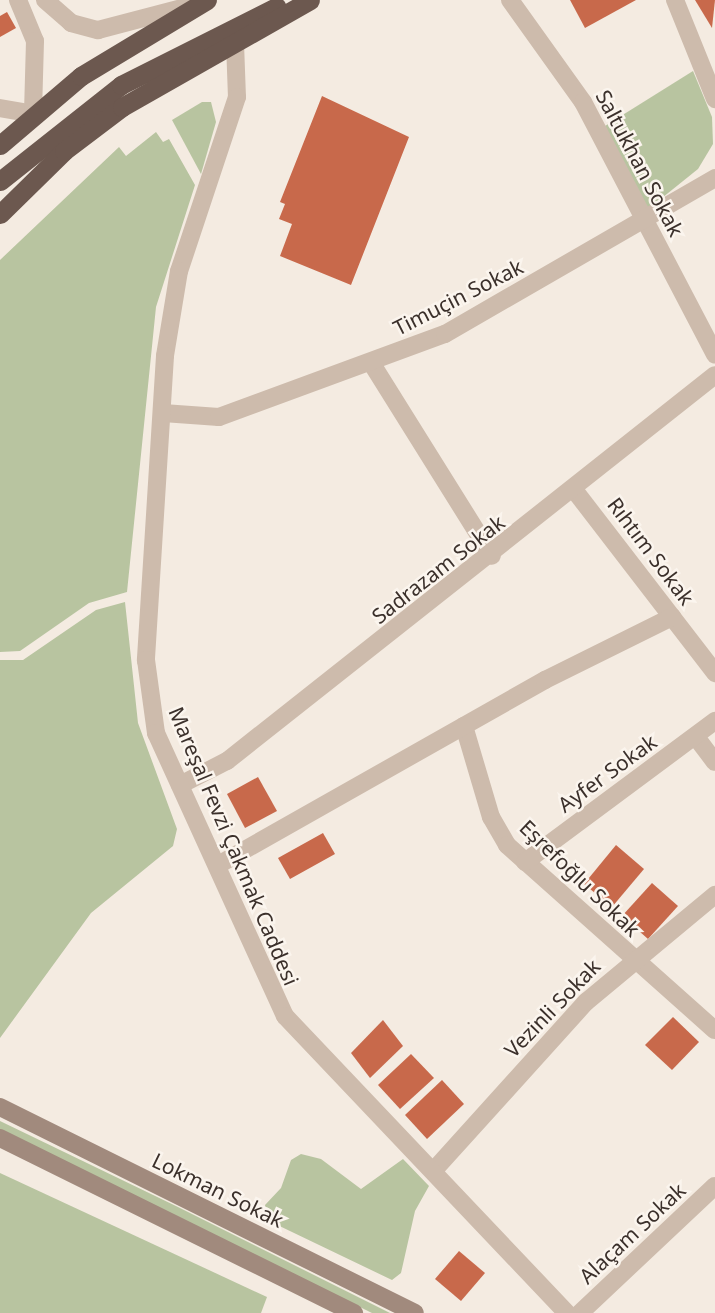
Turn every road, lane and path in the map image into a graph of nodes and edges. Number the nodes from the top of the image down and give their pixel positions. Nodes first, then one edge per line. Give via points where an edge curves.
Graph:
1 (18, 0) edge
2 (45, 0) edge
3 (292, 0) edge
4 (310, 0) edge
5 (510, 0) edge
6 (675, 0) edge
7 (205, 1) edge
8 (235, 43) junction
9 (709, 55) edge
10 (715, 99) edge
11 (0, 108) edge
12 (33, 114) junction
13 (0, 131) edge
14 (0, 145) edge
15 (715, 178) edge
16 (0, 181) edge
17 (0, 214) edge
18 (647, 223) junction
19 (715, 355) edge
20 (372, 364) junction
21 (715, 375) edge
22 (163, 413) junction
23 (575, 491) junction
24 (492, 556) junction
25 (672, 617) junction
26 (715, 673) edge
27 (715, 721) edge
28 (464, 726) junction
29 (696, 737) junction
30 (715, 762) edge
31 (180, 785) junction
32 (525, 862) junction
33 (218, 865) junction
34 (715, 895) edge
35 (633, 960) junction
36 (715, 1030) edge
37 (0, 1107) edge
38 (0, 1138) edge
39 (435, 1169) junction
40 (715, 1186) edge
41 (354, 1313) edge
42 (415, 1313) edge
43 (567, 1313) edge
44 (580, 1313) edge

1 - 12 street via 35,41
2 - 7 street via 71,23 98,30
3 - 16 highway via 121,85
4 - 8 highway
5 - 18 street, Saltukhan Sokak via 583,102
6 - 9 street
7 - 12 highway via 119,50
8 - 17 highway via 168,77 90,129
8 - 22 street, Mareşal Fevzi Çakmak Caddesi via 237,97 173,296
9 - 10 street
11 - 12 street
12 - 13 highway
12 - 14 highway
15 - 18 street, Timuçin Sokak
18 - 19 street, Saltukhan Sokak
18 - 20 street, Timuçin Sokak via 445,334
20 - 22 street, Timuçin Sokak via 219,417
20 - 24 street
21 - 23 street, Sadrazam Sokak
22 - 31 street, Mareşal Fevzi Çakmak Caddesi via 146,695
23 - 24 street, Sadrazam Sokak
23 - 25 street, Rıhtım Sokak
24 - 31 street, Sadrazam Sokak via 227,761
25 - 26 street, Rıhtım Sokak
25 - 28 street
27 - 29 street, Ayfer Sokak
28 - 32 street, Eşrefoğlu Sokak via 491,817
28 - 33 street
29 - 30 street
29 - 32 street, Ayfer Sokak
31 - 33 street, Mareşal Fevzi Çakmak Caddesi
32 - 35 street, Eşrefoğlu Sokak
33 - 39 street, Mareşal Fevzi Çakmak Caddesi via 285,1017
34 - 35 street, Vezinli Sokak
35 - 36 street, Eşrefoğlu Sokak
35 - 39 street, Vezinli Sokak via 586,1002
37 - 42 main road, Lokman Sokak
38 - 41 main road
39 - 43 street, Mareşal Fevzi Çakmak Caddesi
40 - 44 street, Alaçam Sokak

